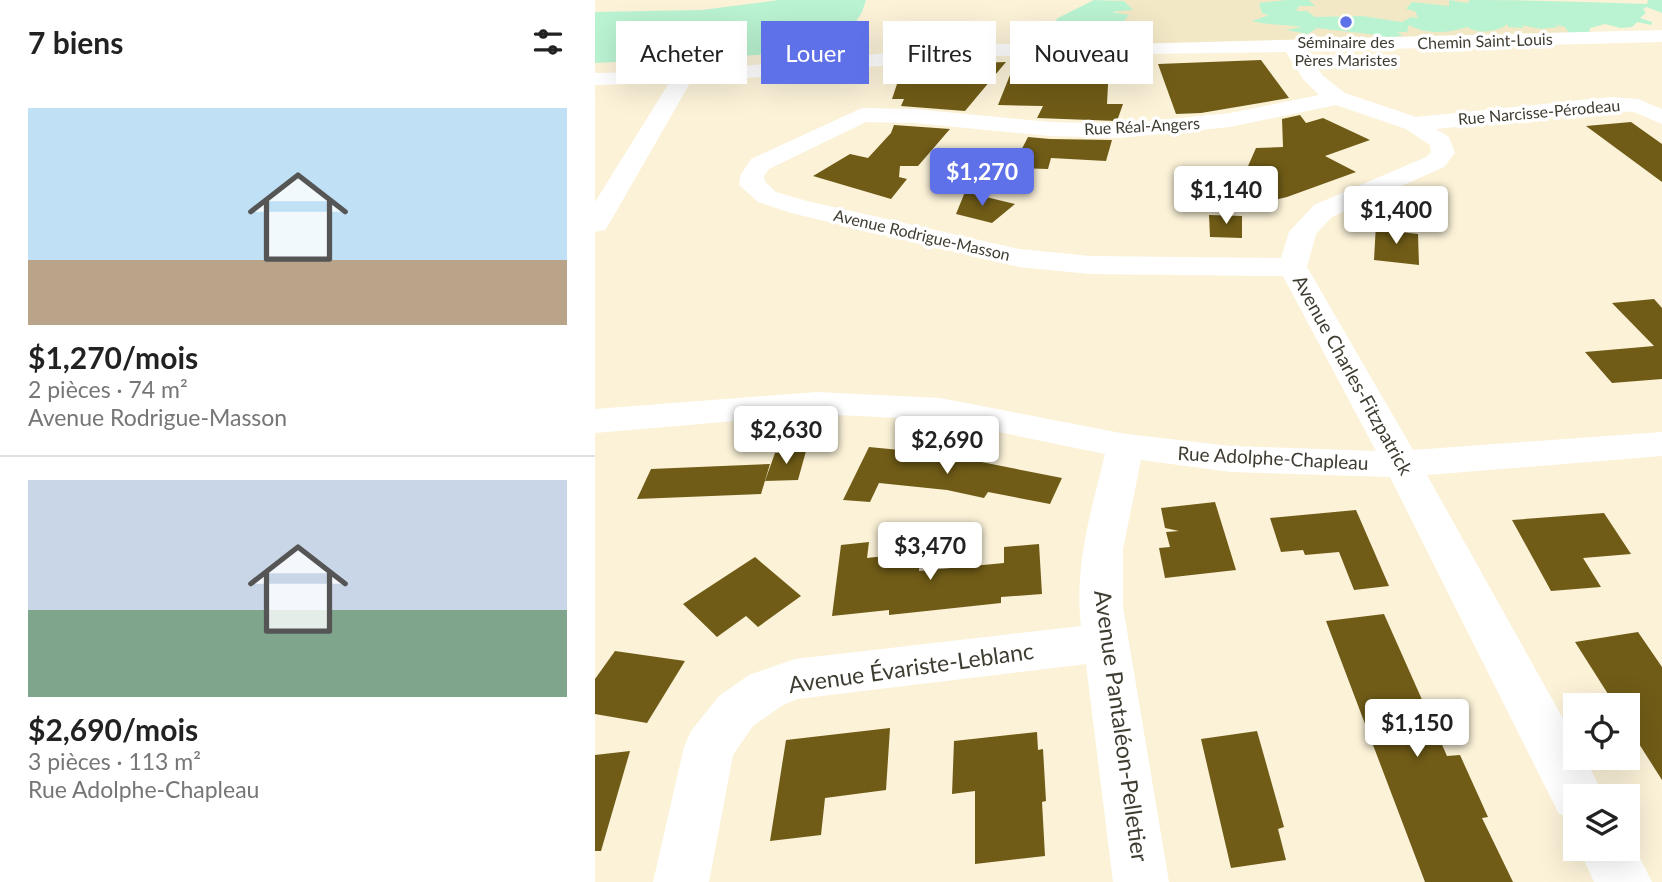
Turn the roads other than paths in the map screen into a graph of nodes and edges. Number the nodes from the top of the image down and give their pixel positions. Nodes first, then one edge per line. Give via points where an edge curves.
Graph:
1 (1662, 36) edge
2 (1291, 45) junction
3 (869, 61) edge
4 (595, 79) edge
5 (616, 79) edge
6 (679, 84) edge
7 (861, 84) edge
8 (859, 98) junction
9 (1337, 98) junction
10 (1662, 117) edge
11 (1414, 124) junction
12 (595, 224) edge
13 (1293, 267) junction
14 (595, 421) edge
15 (1662, 444) edge
16 (1125, 446) junction
17 (1402, 464) junction
18 (1107, 642) junction
19 (1572, 784) edge
20 (1613, 861) edge
21 (681, 882) edge
22 (1141, 882) edge
23 (1624, 882) edge

1 - 2 street, Chemin Saint-Louis
2 - 3 street, Chemin Saint-Louis via 992,50
2 - 9 street, Avenue Charles-Fitzpatrick via 1315,83
4 - 5 street, Chemin Saint-Louis
6 - 12 street
7 - 8 street
8 - 9 street, Rue Réal-Angers via 914,116 1120,131 1230,120
8 - 13 street, Avenue Rodrigue-Masson via 759,164 752,185 767,197 800,207 1019,258 1090,265
9 - 11 street, Avenue Charles-Fitzpatrick
10 - 11 street, Rue Narcisse-Pérodeau via 1638,106 1611,104
11 - 13 street, Avenue Charles-Fitzpatrick via 1441,142 1443,153 1435,162 1323,211 1303,232
13 - 17 street, Avenue Charles-Fitzpatrick
14 - 16 street, Rue Adolphe-Chapleau via 817,403 940,409
15 - 17 street, Rue Adolphe-Chapleau
16 - 17 street, Rue Adolphe-Chapleau via 1231,459
16 - 18 street, Avenue Pantaléon-Pelletier via 1102,549 1101,607
17 - 19 street, Avenue Charles-Fitzpatrick
18 - 21 street, Avenue Évariste-Leblanc via 795,679 766,690 736,711 709,747
18 - 22 street, Avenue Pantaléon-Pelletier
20 - 23 street

